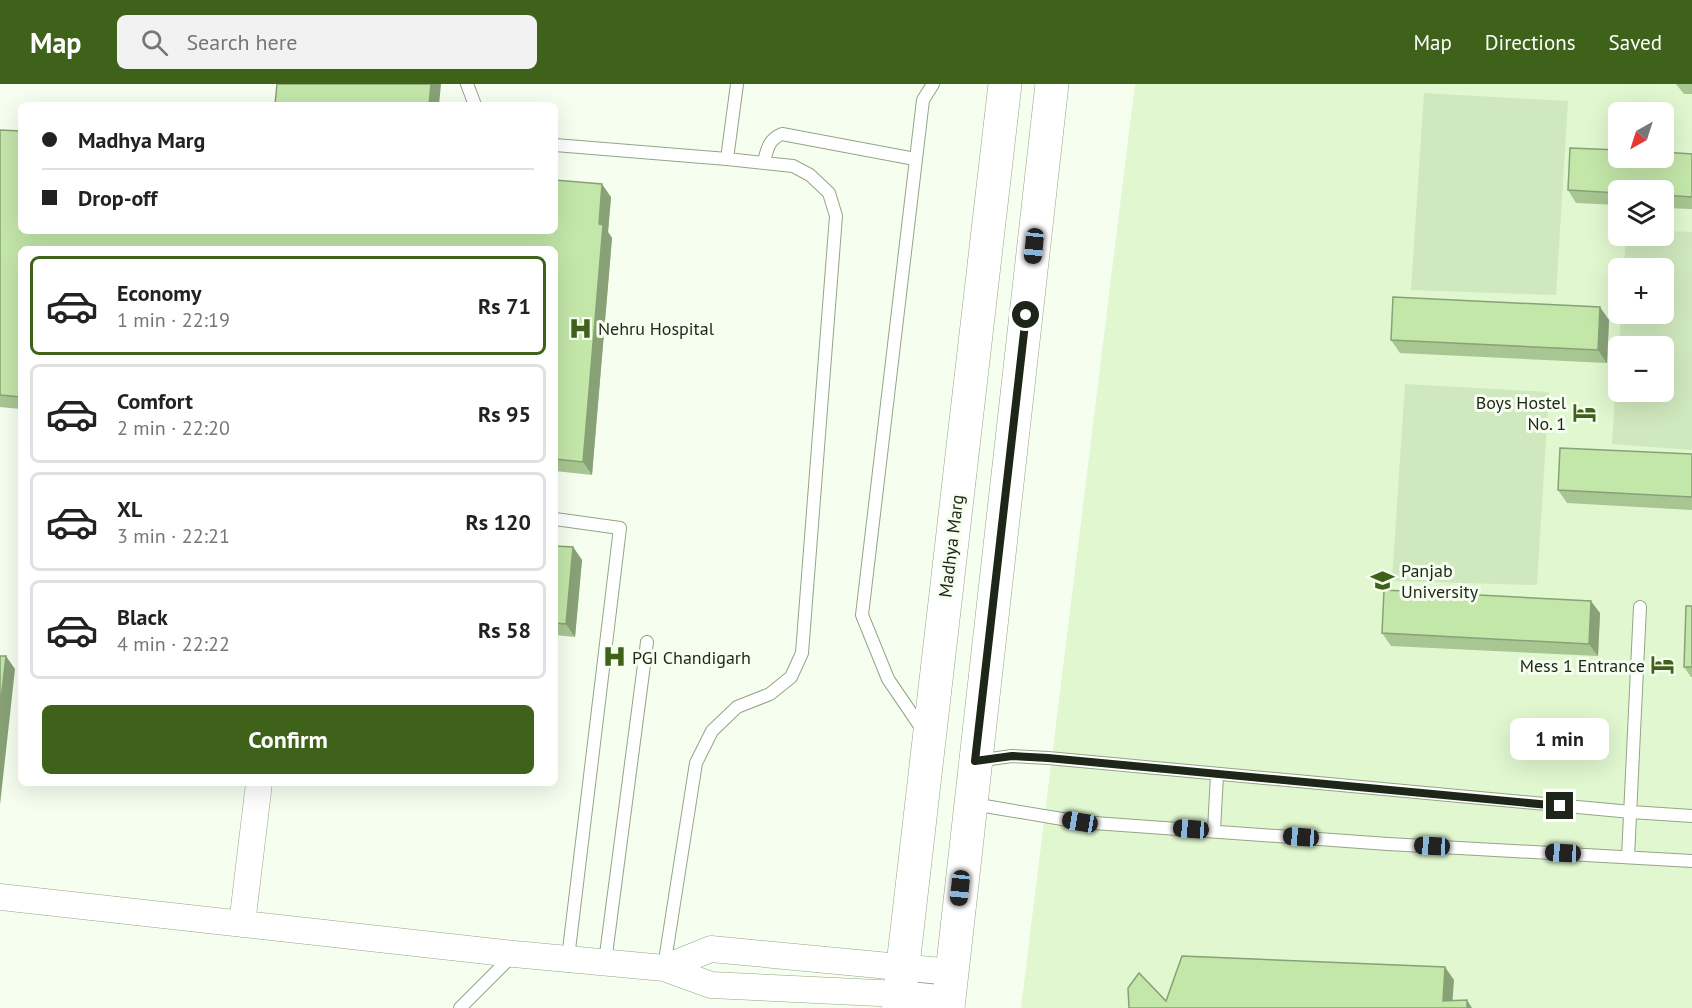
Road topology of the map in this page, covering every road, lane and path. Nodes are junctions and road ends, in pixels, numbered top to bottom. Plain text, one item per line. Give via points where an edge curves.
1 (467, 84) edge
2 (737, 84) edge
3 (933, 84) edge
4 (1005, 84) edge
5 (1052, 84) edge
6 (474, 102) edge
7 (558, 145) edge
8 (727, 159) junction
9 (915, 159) junction
10 (765, 162) junction
11 (558, 519) edge
12 (1640, 607) dead end
13 (647, 642) dead end
14 (929, 740) junction
15 (975, 761) junction
16 (1218, 775) junction
17 (259, 786) edge
18 (969, 804) junction
19 (1631, 812) junction
20 (1692, 816) edge
21 (1214, 830) junction
22 (1628, 857) junction
23 (1692, 861) edge
24 (0, 897) edge
25 (242, 924) junction
26 (514, 954) junction
27 (568, 958) junction
28 (605, 962) junction
29 (664, 968) junction
30 (900, 990) edge
31 (949, 993) edge
32 (460, 1008) edge

1 - 6 lane
2 - 8 lane
3 - 9 lane via 923,100
4 - 14 main road, Madhya Marg
5 - 15 main road
7 - 8 lane
8 - 10 lane
9 - 10 lane via 782,134 768,146
9 - 14 lane via 862,615 888,679
10 - 29 lane via 794,166 810,175 829,193 836,216 802,653 791,677 770,694 737,707 712,731 696,763
11 - 27 lane via 620,528
12 - 19 lane
13 - 28 lane
14 - 30 main road, Madhya Marg
15 - 16 lane via 1012,756
15 - 18 main road
16 - 19 lane
16 - 21 lane
17 - 25 street
18 - 21 lane via 1080,822
18 - 31 main road
19 - 20 lane
19 - 22 lane
21 - 22 lane
22 - 23 lane
24 - 25 street
25 - 26 street
26 - 27 street
26 - 32 lane
27 - 28 street
28 - 29 street
29 - 30 street via 711,985
29 - 30 street via 711,949
30 - 31 street

